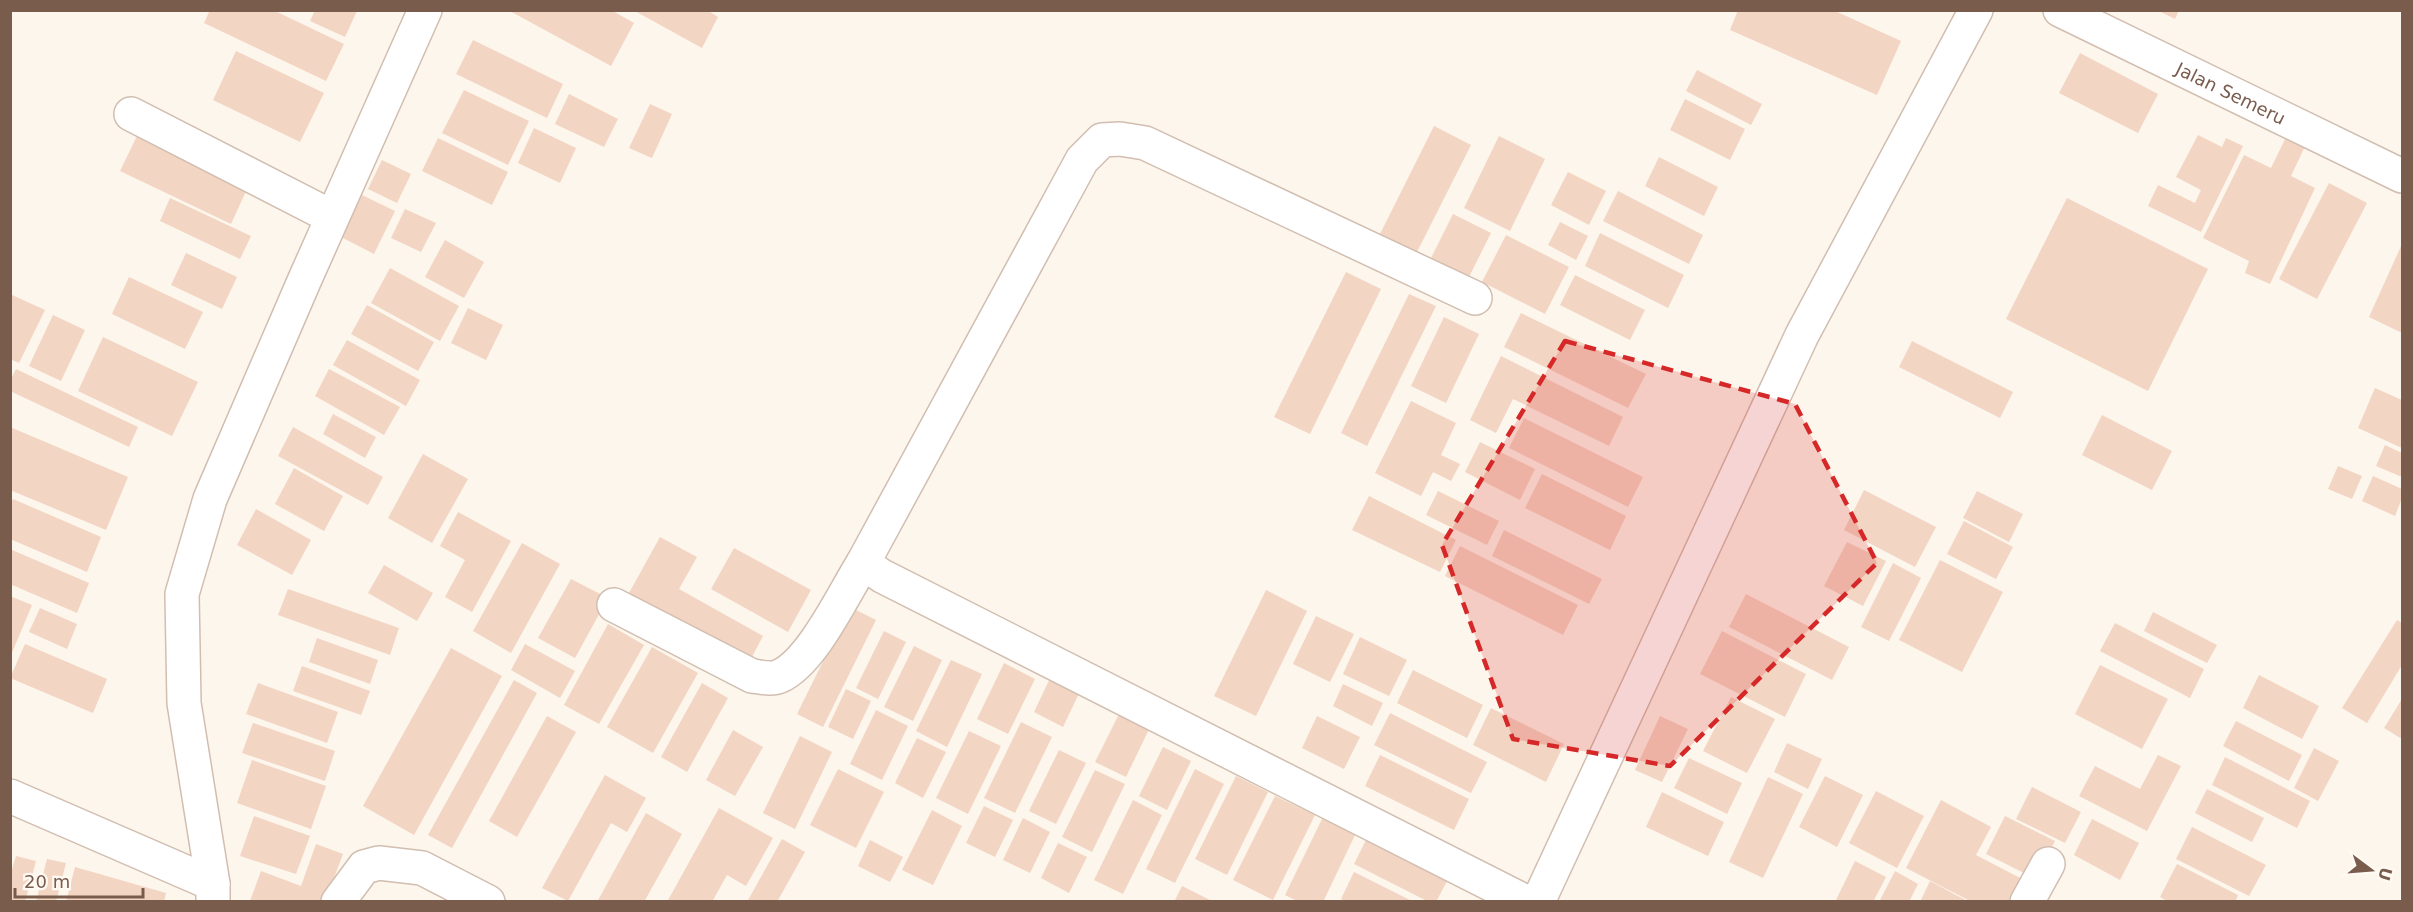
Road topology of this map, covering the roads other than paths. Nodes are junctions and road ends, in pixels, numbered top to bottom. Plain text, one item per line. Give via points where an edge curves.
1 (425, 10) edge
2 (1976, 10) edge
3 (2060, 10) edge
4 (131, 114) dead end
5 (2403, 176) edge
6 (332, 217) junction
7 (1474, 298) dead end
8 (863, 563) junction
9 (614, 605) dead end
10 (10, 796) edge
11 (2048, 864) dead end
12 (213, 893) edge
13 (338, 902) edge
14 (488, 902) edge
15 (1526, 902) edge
16 (1538, 902) edge
17 (2027, 902) edge

1 - 6 street
2 - 16 street via 1802,335
3 - 5 street, Jalan Semeru
4 - 6 street
6 - 12 street via 210,499 182,594 184,703
7 - 8 street via 1145,143 1102,140 1082,160
8 - 9 street via 806,655 780,676 752,676
8 - 15 street
10 - 12 street
11 - 17 street
13 - 14 street via 364,867 379,862 422,868

